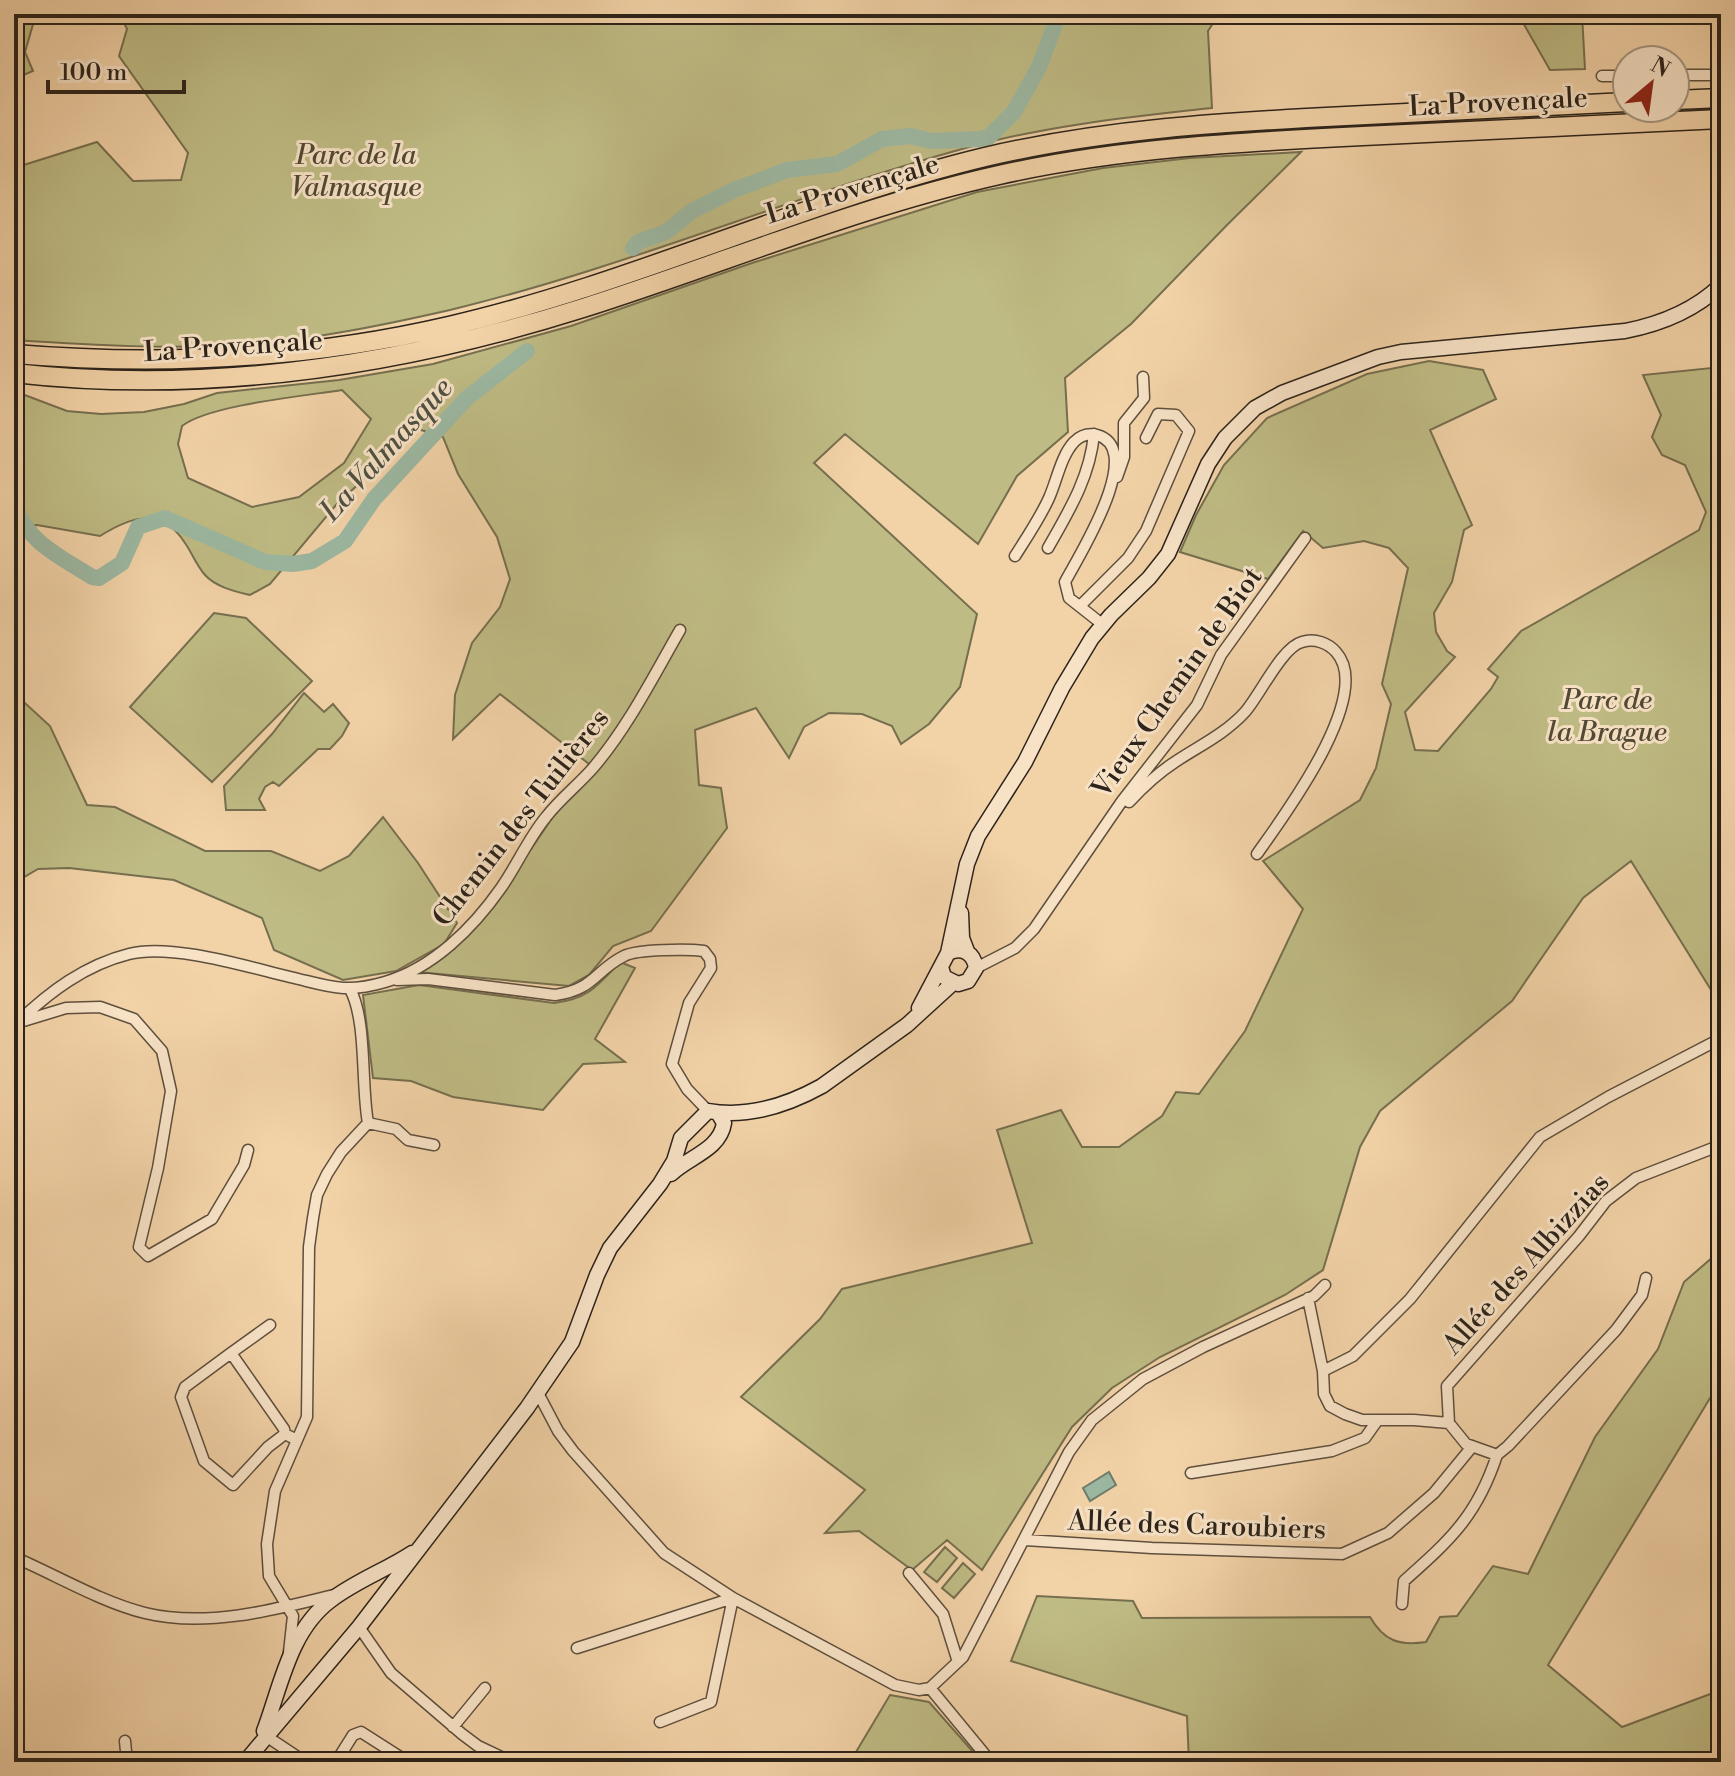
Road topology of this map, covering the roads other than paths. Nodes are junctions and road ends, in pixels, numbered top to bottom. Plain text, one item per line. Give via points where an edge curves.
1 (1691, 75) edge
2 (1721, 75) edge
3 (1602, 76) dead end
4 (1611, 76) edge
5 (1721, 98) edge
6 (1691, 99) edge
7 (1611, 103) edge
8 (1721, 119) edge
9 (1721, 275) edge
10 (1721, 285) edge
11 (1497, 339) junction
12 (14, 354) edge
13 (14, 373) edge
14 (1143, 377) dead end
15 (1094, 434) junction
16 (1146, 438) dead end
17 (1112, 486) junction
18 (1305, 538) dead end
19 (1048, 548) dead end
20 (1015, 556) dead end
21 (1080, 606) junction
22 (1102, 624) junction
23 (680, 630) dead end
24 (1106, 827) junction
25 (1257, 854) dead end
26 (960, 904) junction
27 (948, 953) junction
28 (972, 959) junction
29 (941, 967) junction
30 (387, 982) junction
31 (953, 983) junction
32 (350, 989) junction
33 (15, 1023) edge
34 (907, 1025) junction
35 (1721, 1041) edge
36 (690, 1092) junction
37 (713, 1112) junction
38 (751, 1113) junction
39 (695, 1122) junction
40 (368, 1123) junction
41 (722, 1132) junction
42 (434, 1145) dead end
43 (1721, 1145) edge
44 (678, 1148) junction
45 (248, 1150) dead end
46 (693, 1158) junction
47 (660, 1184) junction
48 (1646, 1278) dead end
49 (1325, 1285) dead end
50 (1308, 1298) junction
51 (270, 1325) dead end
52 (231, 1353) junction
53 (1323, 1371) junction
54 (538, 1393) junction
55 (1377, 1421) junction
56 (1449, 1423) junction
57 (285, 1434) junction
58 (297, 1440) junction
59 (1471, 1448) junction
60 (1497, 1455) junction
61 (1191, 1473) dead end
62 (1025, 1540) junction
63 (419, 1549) junction
64 (14, 1557) edge
65 (909, 1573) dead end
66 (342, 1592) junction
67 (733, 1598) junction
68 (1402, 1604) dead end
69 (286, 1606) junction
70 (374, 1607) junction
71 (359, 1627) junction
72 (577, 1648) dead end
73 (288, 1662) junction
74 (958, 1662) junction
75 (309, 1683) junction
76 (485, 1688) dead end
77 (930, 1688) junction
78 (660, 1722) dead end
79 (453, 1727) junction
80 (125, 1741) dead end
81 (257, 1751) edge
82 (127, 1762) edge
83 (305, 1762) edge
84 (336, 1762) edge
85 (408, 1762) edge
86 (512, 1762) edge
87 (991, 1762) edge

1 - 2 street
3 - 4 street
5 - 6 highway
7 - 12 highway, La Provençale via 1223,122 1105,134 942,168 569,292 403,335 225,358
8 - 13 highway, La Provençale via 1115,153 928,192 586,307 413,354 301,371 187,380
9 - 11 main road via 1700,295 1638,322
10 - 11 main road via 1685,312 1644,328
11 - 22 main road via 1433,344 1378,357 1265,401 1244,417 1208,464 1159,567
14 - 17 street via 1144,398 1124,423 1123,462
15 - 17 street via 1111,445
15 - 19 street via 1082,488
15 - 20 street via 1082,436 1070,448 1048,501
16 - 21 street via 1158,414 1176,415 1189,431 1146,531 1128,558
17 - 21 street via 1065,582 1069,598
18 - 24 street, Vieux Chemin de Biot via 1221,655 1197,705
21 - 22 street
22 - 26 main road via 978,836
23 - 30 street, Chemin des Tuilières via 593,768 533,834 500,889 451,946
24 - 25 street via 1154,778 1234,722 1292,648 1319,641 1342,662 1345,679 1338,714 1317,765
24 - 28 street, Vieux Chemin de Biot via 1027,937 1015,948
26 - 27 main road
26 - 28 main road via 962,938
27 - 28 main road via 957,950
27 - 29 main road
28 - 31 main road via 968,981
29 - 31 main road
29 - 34 main road
30 - 32 street, Chemin des Tuilières
30 - 36 street via 414,978 555,995 592,983 627,954 704,951 711,968 689,1003 672,1064
31 - 34 main road
32 - 33 street, Chemin des Tuilières via 209,958 131,953 85,970
32 - 40 street via 359,1022
33 - 45 street via 66,1008 100,1007 134,1019 162,1051 171,1091 139,1247 148,1256 212,1219
34 - 38 main road via 808,1094
35 - 53 street via 1540,1137 1410,1299 1353,1356
36 - 37 street
36 - 39 street
37 - 38 main road
37 - 39 main road
37 - 41 main road via 724,1123
38 - 41 main road
39 - 44 main road
40 - 42 street
40 - 58 street via 337,1157 317,1195 309,1247 308,1406
41 - 46 main road
43 - 56 street, Allée des Albizzias via 1636,1178 1606,1201 1447,1386
44 - 46 main road
44 - 47 main road
46 - 47 main road
47 - 54 main road via 610,1248 572,1342
48 - 60 street via 1642,1295 1616,1330
49 - 50 street
50 - 53 street
50 - 62 street via 1177,1361 1124,1393 1078,1436
51 - 52 street
52 - 57 street
52 - 57 street via 185,1387 181,1397 204,1461 233,1485
53 - 55 street via 1330,1406
54 - 63 main road
54 - 67 street via 573,1451 664,1553
55 - 56 street
55 - 61 street via 1365,1438 1332,1451
56 - 59 street
57 - 58 street
58 - 69 street via 275,1491 268,1529 269,1576
59 - 60 street
59 - 62 street, Allée des Caroubiers via 1434,1493 1388,1533 1342,1554
60 - 68 street via 1472,1510 1451,1539 1404,1581
62 - 74 street
63 - 66 main road
63 - 70 main road
64 - 69 street via 129,1608 160,1616 208,1618
65 - 74 street via 943,1614
66 - 69 street
66 - 70 main road via 358,1595
66 - 73 main road via 315,1615
67 - 72 street
67 - 77 street via 895,1685
67 - 78 street via 711,1702
69 - 73 street via 293,1616
70 - 71 main road
71 - 75 main road
71 - 79 street via 391,1673
73 - 75 main road via 293,1678
73 - 81 main road
74 - 77 street
75 - 81 main road
76 - 79 street
77 - 87 street
79 - 86 street
80 - 82 street
81 - 83 street
84 - 85 street via 353,1735 361,1732

